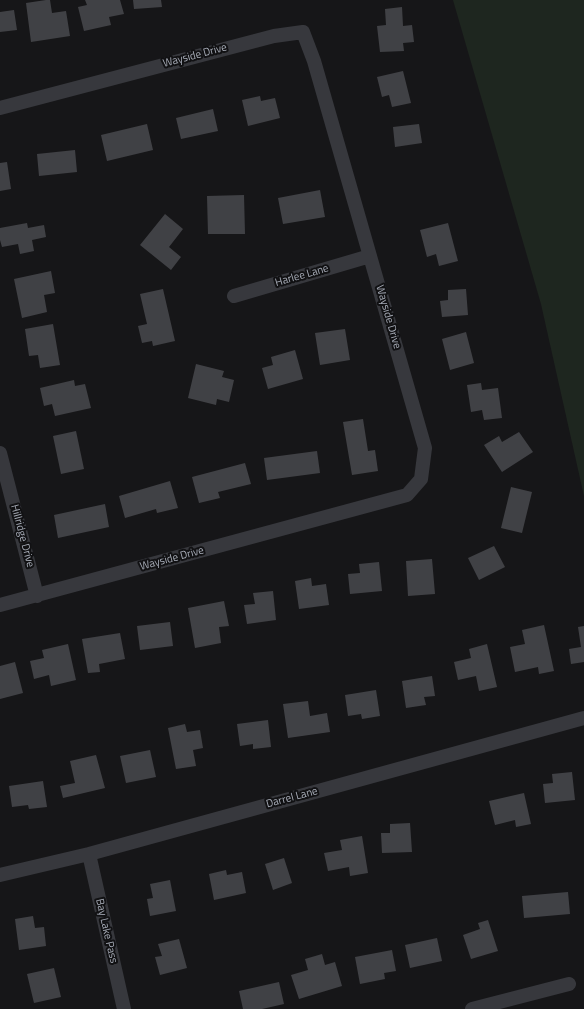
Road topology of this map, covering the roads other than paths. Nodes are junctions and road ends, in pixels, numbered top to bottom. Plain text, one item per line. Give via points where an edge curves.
1 (0, 108) edge
2 (370, 256) junction
3 (234, 296) dead end
4 (0, 453) edge
5 (37, 596) junction
6 (0, 605) edge
7 (584, 718) edge
8 (89, 854) junction
9 (0, 875) edge
10 (569, 984) dead end
11 (124, 1009) edge
12 (472, 1009) edge

1 - 2 street, Wayside Drive via 274,36 303,32 314,61
2 - 3 street, Harlee Lane
2 - 5 street, Wayside Drive via 425,448 421,479 407,496
4 - 5 street, Hillridge Drive
5 - 6 street, Wayside Drive
7 - 8 street, Darrel Lane
8 - 9 street, Darrel Lane
8 - 11 street, Bay Lake Pass
10 - 12 street

